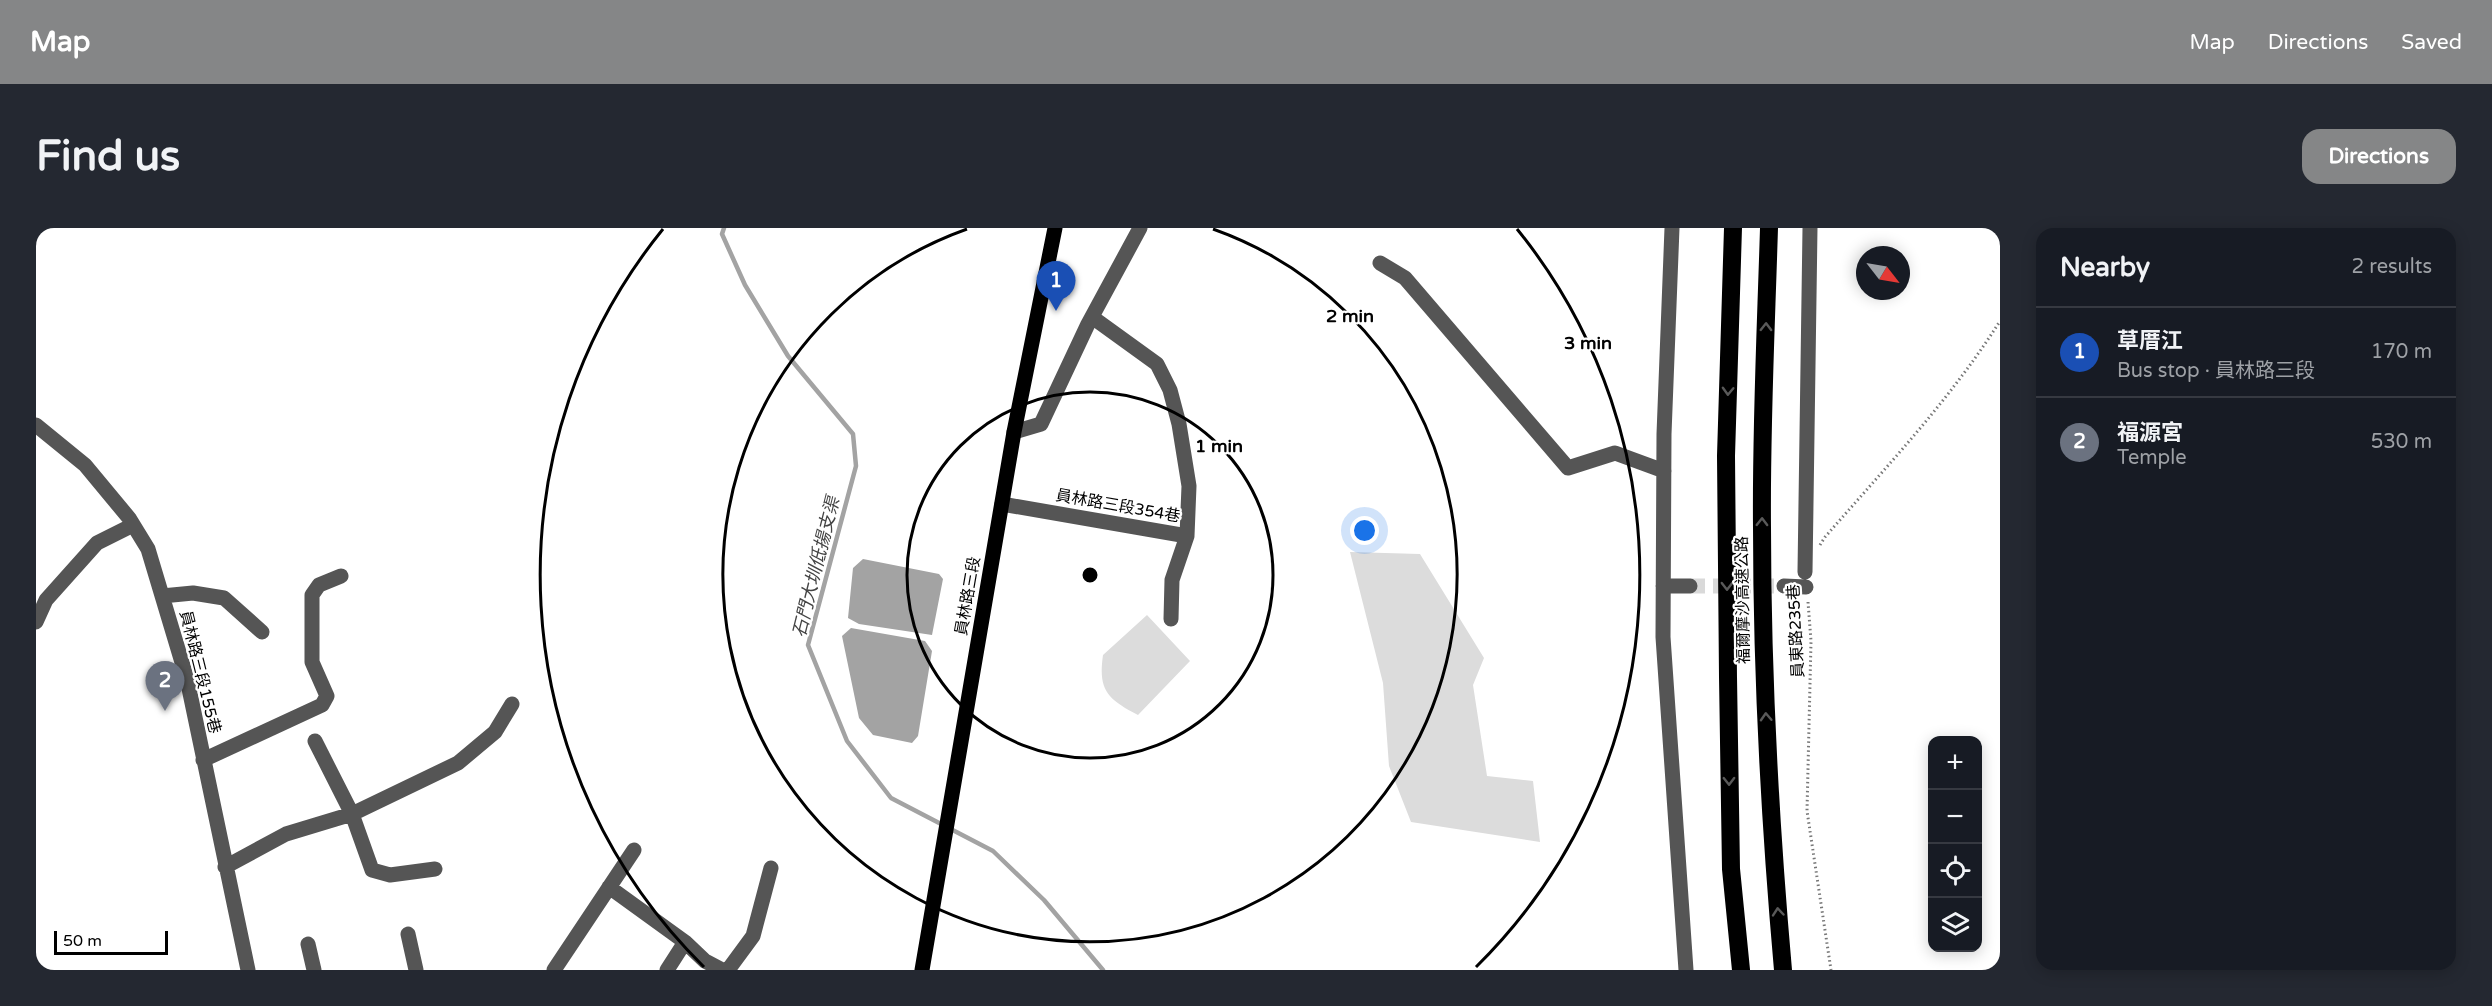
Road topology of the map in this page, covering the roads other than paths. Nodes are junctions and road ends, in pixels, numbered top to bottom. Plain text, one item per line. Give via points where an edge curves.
1 (1055, 228) edge
2 (1140, 228) edge
3 (1672, 228) edge
4 (1733, 228) edge
5 (1769, 228) edge
6 (1810, 228) edge
7 (1380, 263) dead end
8 (1092, 317) junction
9 (36, 425) edge
10 (1014, 432) junction
11 (1664, 471) junction
12 (1002, 504) junction
13 (134, 525) junction
14 (1188, 536) junction
15 (341, 576) dead end
16 (1663, 586) junction
17 (1690, 586) tunnel mouth
18 (1784, 586) tunnel mouth
19 (162, 596) junction
20 (1171, 619) dead end
21 (36, 622) edge
22 (262, 632) dead end
23 (512, 704) dead end
24 (315, 741) dead end
25 (203, 760) junction
26 (352, 814) junction
27 (634, 850) dead end
28 (225, 867) junction
29 (771, 868) dead end
30 (435, 869) dead end
31 (609, 887) junction
32 (408, 934) dead end
33 (685, 942) junction
34 (308, 944) dead end
35 (248, 970) edge
36 (314, 970) edge
37 (416, 970) edge
38 (554, 970) edge
39 (667, 970) edge
40 (722, 970) edge
41 (728, 970) edge
42 (922, 970) edge
43 (1686, 970) edge
44 (1741, 970) edge
45 (1783, 970) edge

1 - 10 main road, 員林路三段
2 - 8 street
3 - 11 street
4 -> 44 highway, 福爾摩沙高速公路 via 1726,456 1728,677 1731,869
45 -> 5 highway, 福爾摩沙高速公路 via 1764,676 1762,525
6 - 18 street via 1805,580
7 - 11 street via 1405,278 1568,468 1614,453
8 - 10 street via 1041,424
8 - 14 street, 員林路三段354巷 via 1157,364 1170,390 1189,486
9 - 13 street, 員林路三段155巷 via 85,465
10 - 12 main road, 員林路三段
11 - 16 street
12 - 14 street, 員林路三段354巷
12 - 42 main road, 員林路三段
13 - 19 street, 員林路三段155巷 via 148,549
13 - 21 street via 97,543 46,600
14 - 20 street via 1172,580
15 - 25 street via 319,585 312,595 312,662 327,696 322,705
16 - 17 street
16 - 43 street via 1663,637
19 - 22 street via 192,593 224,598
19 - 25 street, 員林路三段155巷 via 187,679
23 - 26 street via 495,732 458,763
24 - 26 street
25 - 28 street, 員林路三段155巷
26 - 28 street via 286,834
26 - 30 street via 372,870 390,875
27 - 31 street
28 - 35 street, 員林路三段155巷
29 - 41 street via 753,936
31 - 33 street
31 - 38 street
32 - 37 street
33 - 39 street
33 - 40 street via 705,961
34 - 36 street

